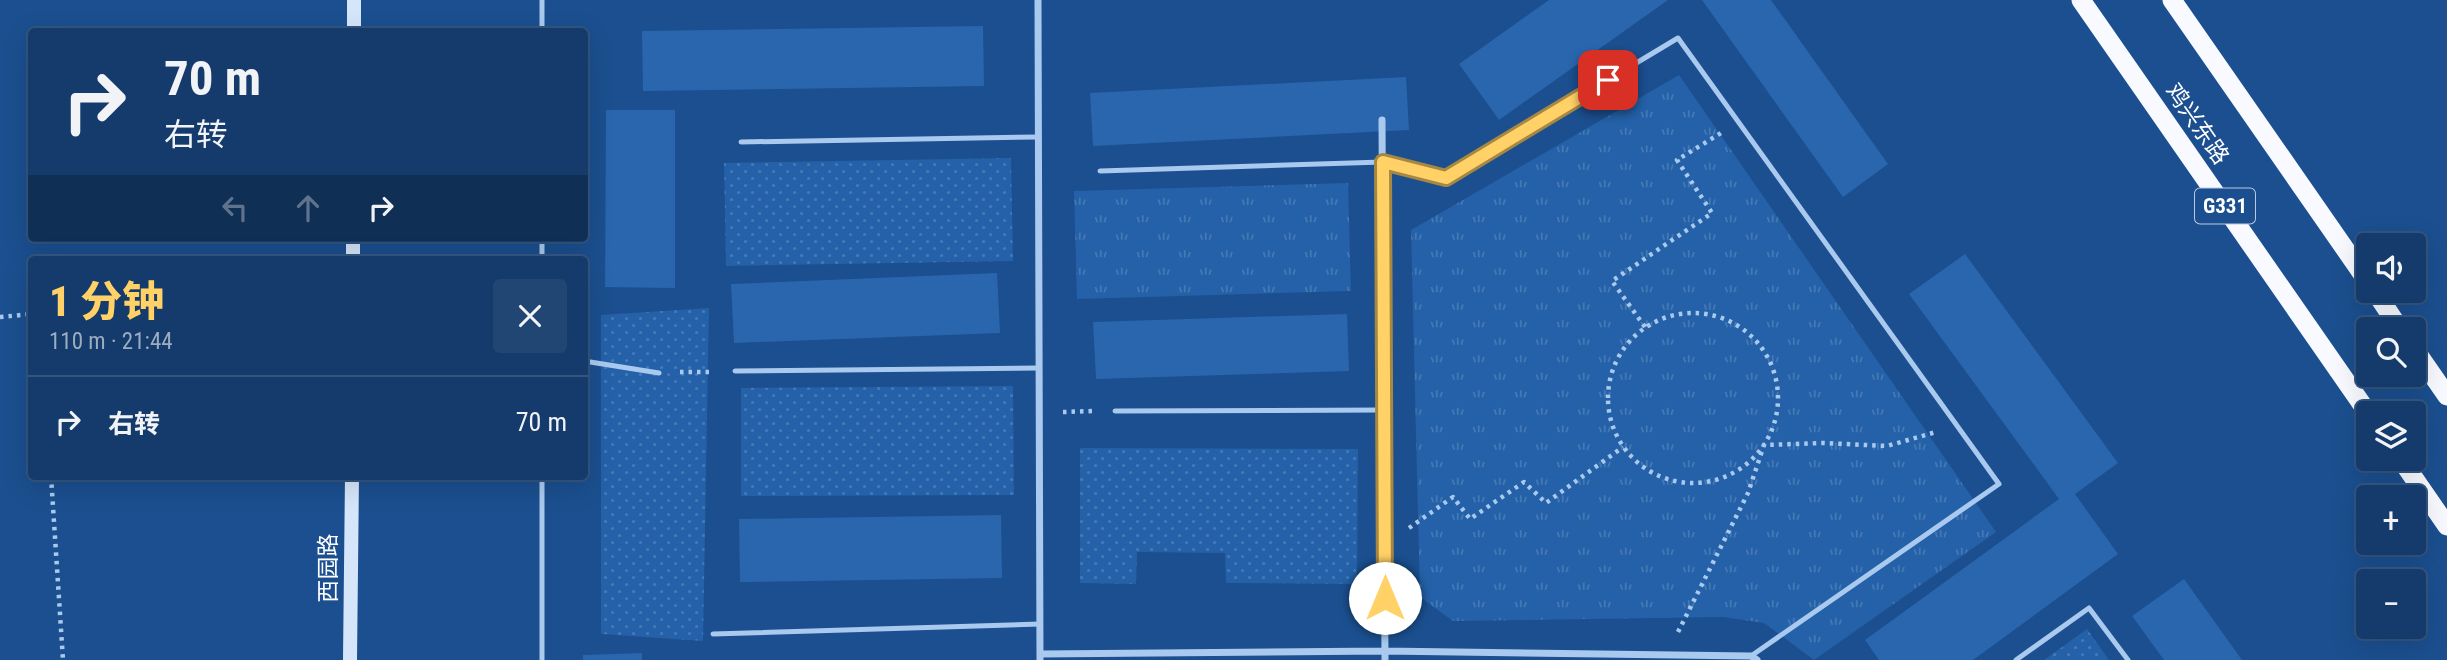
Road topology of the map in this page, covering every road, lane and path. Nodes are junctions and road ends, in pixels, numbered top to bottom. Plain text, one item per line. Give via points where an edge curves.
1 (354, 0) edge
2 (542, 0) edge
3 (1038, 0) edge
4 (2081, 0) edge
5 (2172, 0) edge
6 (354, 28) edge
7 (542, 28) edge
8 (1382, 120) dead end
9 (1739, 122) junction
10 (1038, 137) junction
11 (741, 142) dead end
12 (1383, 162) junction
13 (1100, 171) dead end
14 (2356, 265) edge
15 (28, 314) edge
16 (0, 317) edge
17 (1645, 327) junction
18 (588, 362) edge
19 (2426, 366) edge
20 (1039, 368) junction
21 (736, 371) joint
22 (659, 373) joint
23 (2447, 396) edge
24 (2360, 401) edge
25 (1384, 410) junction
26 (1115, 411) joint
27 (1039, 412) junction
28 (1957, 426) junction
29 (1764, 445) junction
30 (1623, 447) junction
31 (2409, 471) edge
32 (51, 480) edge
33 (352, 480) edge
34 (542, 480) edge
35 (2447, 526) edge
36 (1385, 545) junction
37 (1040, 624) junction
38 (713, 634) dead end
39 (1665, 655) junction
40 (1385, 656) edge
41 (1040, 657) edge
42 (1754, 658) edge
43 (63, 660) edge
44 (350, 660) edge
45 (542, 660) edge
46 (2016, 660) edge
47 (2128, 660) edge

1 - 6 main road
2 - 7 lane
3 - 10 street
4 - 24 highway, 鸡兴东路 / G331
5 - 14 highway
8 - 12 street
9 - 12 lane via 1678,38 1446,178
9 - 17 path via 1677,160 1712,213 1612,281
9 - 28 lane
10 - 11 lane
10 - 20 street
12 - 13 lane
12 - 25 street
15 - 16 path
17 - 29 path via 1675,314 1704,313 1732,321 1755,339 1771,363 1778,391 1776,419
17 - 30 path via 1627,343 1612,368 1611,422
18 - 22 lane
19 - 23 highway
20 - 21 lane
20 - 27 street
21 - 22 path
25 - 26 lane
25 - 36 street
26 - 27 path
27 - 37 street
28 - 29 path via 1887,446
28 - 42 lane via 1999,484
29 - 30 path via 1745,466 1721,478 1694,483 1667,479 1642,466
29 - 39 path via 1748,493
30 - 36 path via 1546,503 1524,482 1470,519 1453,498
31 - 35 highway
32 - 43 path
33 - 44 main road, 西园路
34 - 45 lane
36 - 40 street
37 - 38 lane
37 - 41 street
39 - 40 street
39 - 42 street
40 - 41 street
46 - 47 lane via 2089,608

